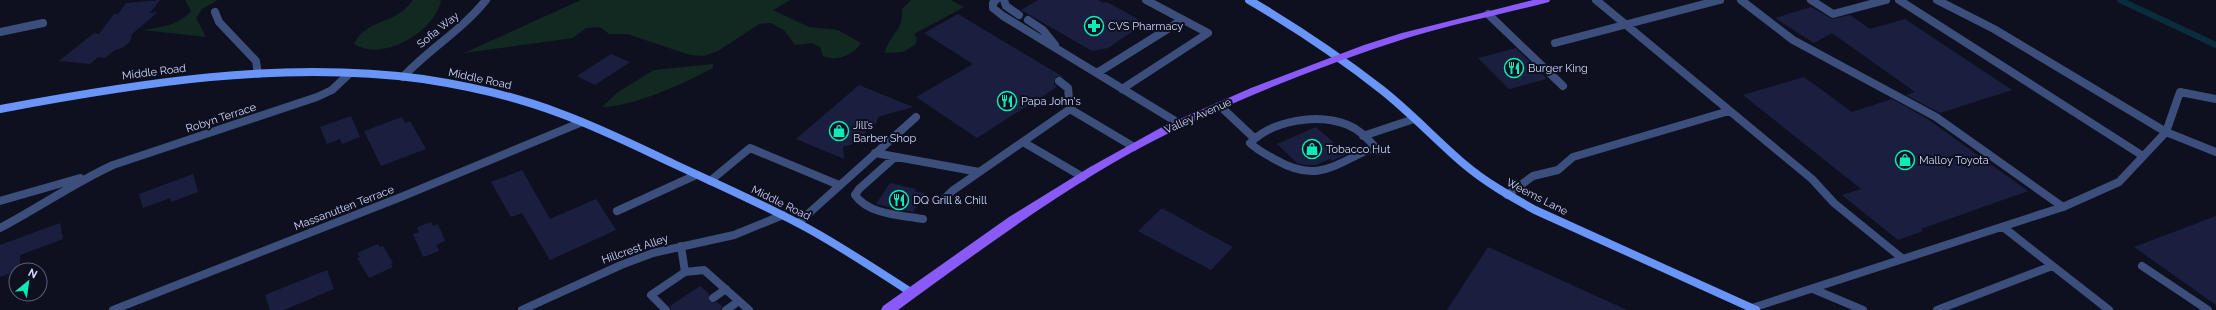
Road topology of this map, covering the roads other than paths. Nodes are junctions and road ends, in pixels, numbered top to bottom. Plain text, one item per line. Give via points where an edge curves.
1 (486, 0) edge
2 (996, 0) edge
3 (1004, 0) edge
4 (1146, 0) edge
5 (1249, 0) edge
6 (1545, 0) edge
7 (1596, 0) edge
8 (1720, 0) edge
9 (1741, 0) edge
10 (1811, 0) edge
11 (1886, 0) edge
12 (1899, 0) edge
13 (1937, 0) edge
14 (215, 12) dead end
15 (1488, 14) junction
16 (1020, 15) dead end
17 (1028, 20) dead end
18 (1182, 20) junction
19 (43, 23) dead end
20 (1625, 25) junction
21 (0, 32) edge
22 (1555, 43) dead end
23 (1058, 49) junction
24 (1337, 58) junction
25 (258, 74) junction
26 (350, 74) junction
27 (1097, 74) junction
28 (403, 77) junction
29 (1059, 81) dead end
30 (1563, 86) dead end
31 (1122, 89) junction
32 (2216, 99) edge
33 (1220, 106) junction
34 (0, 109) edge
35 (1070, 109) junction
36 (1729, 111) junction
37 (916, 117) dead end
38 (1414, 119) junction
39 (582, 122) junction
40 (1180, 124) junction
41 (2166, 132) junction
42 (1363, 136) junction
43 (1254, 138) junction
44 (1023, 142) junction
45 (1134, 147) junction
46 (2216, 152) edge
47 (875, 153) junction
48 (2143, 156) junction
49 (895, 157) junction
50 (979, 172) junction
51 (93, 174) junction
52 (696, 175) junction
53 (1083, 177) junction
54 (710, 181) junction
55 (839, 185) junction
56 (1507, 195) junction
57 (943, 200) dead end
58 (0, 201) edge
59 (2063, 207) junction
60 (617, 211) dead end
61 (783, 215) junction
62 (923, 219) dead end
63 (798, 222) junction
64 (2003, 226) junction
65 (0, 228) edge
66 (681, 246) junction
67 (1903, 259) junction
68 (2052, 266) junction
69 (2142, 266) dead end
70 (685, 272) junction
71 (726, 289) junction
72 (1813, 289) junction
73 (912, 293) junction
74 (713, 298) dead end
75 (739, 301) junction
76 (1754, 309) edge
77 (113, 310) edge
78 (522, 310) edge
79 (666, 310) edge
80 (726, 310) edge
81 (749, 310) edge
82 (888, 310) edge
83 (1863, 310) edge
84 (1937, 310) edge
85 (2109, 310) edge
86 (2208, 310) edge

1 - 28 street, Sofia Way via 474,15 420,59
2 - 23 street via 993,5 995,10
3 - 16 street via 1006,6
4 - 18 street
5 - 24 main road, Weems Lane
6 - 15 main road, Valley Avenue
7 - 20 street
8 - 20 street
9 - 59 street via 1793,40 1936,117
10 - 11 street via 1833,14
12 - 48 street
13 - 41 street via 1994,28
14 - 25 street via 219,22 235,42 256,61
15 - 24 main road, Valley Avenue via 1406,35
15 - 30 street
17 - 23 street via 1043,30
18 - 27 street
18 - 31 street via 1208,33
19 - 21 street
20 - 22 street
20 - 36 street
23 - 27 street
24 - 33 main road, Valley Avenue
24 - 38 main road, Weems Lane via 1382,90
25 - 26 main road, Middle Road
25 - 34 main road, Middle Road via 211,76 135,85
26 - 28 main road, Middle Road
26 - 51 street, Robyn Terrace via 332,90 317,97 137,156
27 - 31 street
28 - 39 main road, Middle Road via 512,97
29 - 35 street via 1068,88
31 - 40 street
32 - 41 street via 2180,92
33 - 40 main road, Valley Avenue
33 - 43 street
35 - 44 street
35 - 45 street
36 - 56 street via 1573,157 1558,170 1533,176
36 - 67 street via 1812,179 1834,203
37 - 47 street
38 - 42 street
38 - 56 main road, Weems Lane via 1464,164
39 - 52 main road, Middle Road
39 - 77 street, Massanutten Terrace via 401,197
40 - 45 main road, Valley Avenue
41 - 46 street
41 - 48 street
42 - 43 street via 1341,122 1312,119 1286,124
42 - 43 street via 1376,149 1312,172 1291,168 1254,147 1250,143
44 - 50 street
44 - 53 street
45 - 53 main road, Valley Avenue
47 - 49 street
47 - 55 street
48 - 59 street via 2120,182
49 - 50 street
49 - 62 street via 859,188 855,195 857,200 871,208
50 - 57 street
51 - 58 street, Robyn Terrace
51 - 65 street, Robyn Terrace
52 - 54 main road, Middle Road
52 - 60 street
53 - 73 main road, Valley Avenue via 1014,220
54 - 55 street via 750,148
54 - 61 main road, Middle Road
55 - 63 street
56 - 76 main road, Weems Lane
59 - 64 street
61 - 63 main road, Middle Road
61 - 66 street, Hillcrest Alley via 734,235
63 - 73 main road, Middle Road
64 - 67 street
64 - 68 street
66 - 70 street
66 - 78 street, Hillcrest Alley via 621,264
67 - 72 street
68 - 84 street
68 - 85 street
69 - 86 street
70 - 71 street via 704,270
70 - 79 street via 651,295
71 - 74 street
71 - 75 street
72 - 76 street
72 - 83 street
73 - 82 main road, Valley Avenue
75 - 80 street
75 - 81 street

